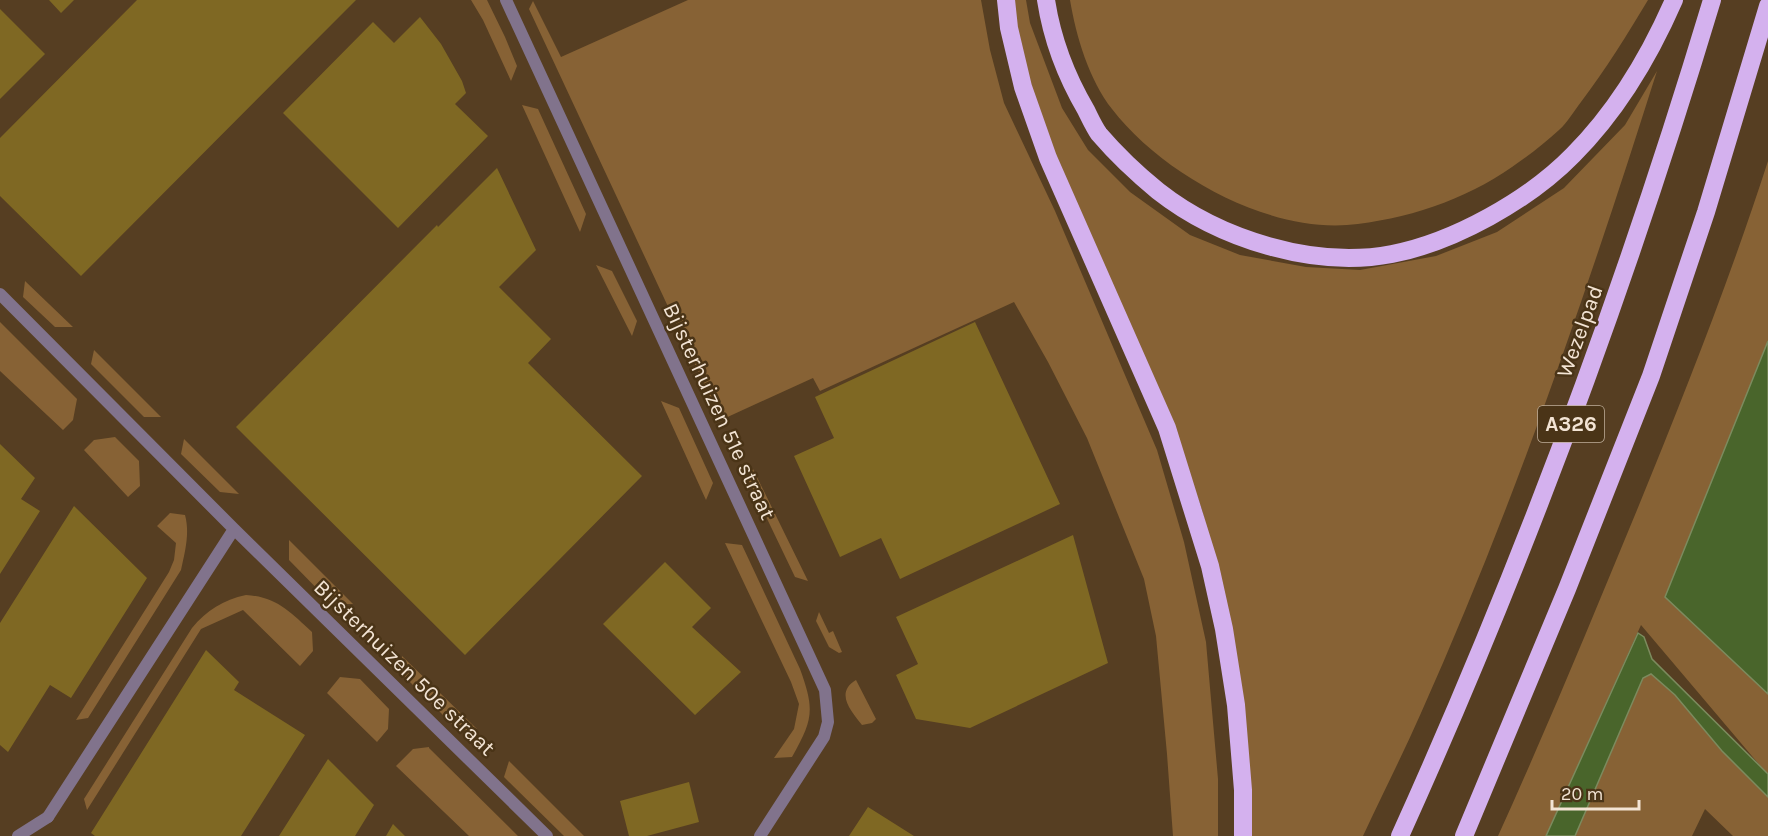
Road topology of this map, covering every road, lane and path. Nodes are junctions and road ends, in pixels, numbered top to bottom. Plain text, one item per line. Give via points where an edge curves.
1 (506, 0) edge
2 (1006, 0) edge
3 (1046, 0) edge
4 (1674, 0) edge
5 (1712, 0) edge
6 (1768, 6) edge
7 (0, 294) edge
8 (234, 529) junction
9 (18, 836) edge
10 (547, 836) edge
11 (760, 836) edge
12 (1244, 836) edge
13 (1400, 836) edge
14 (1464, 836) edge

1 - 11 street, Bijsterhuizen 51e straat via 825,690 828,722 824,737
2 - 12 highway via 1023,87 1048,158 1167,428 1210,566 1236,705
3 - 4 highway via 1071,85 1098,132 1133,170 1206,223 1248,241 1340,258 1392,254 1440,239 1492,217 1540,185 1574,155 1619,98 1645,58
5 - 13 highway, Wezelpad / A326 via 1588,379 1479,657
6 - 14 highway, A326 via 1651,376 1568,589
7 - 8 street, Bijsterhuizen 50e straat
8 - 9 street via 48,817
8 - 10 street, Bijsterhuizen 50e straat

